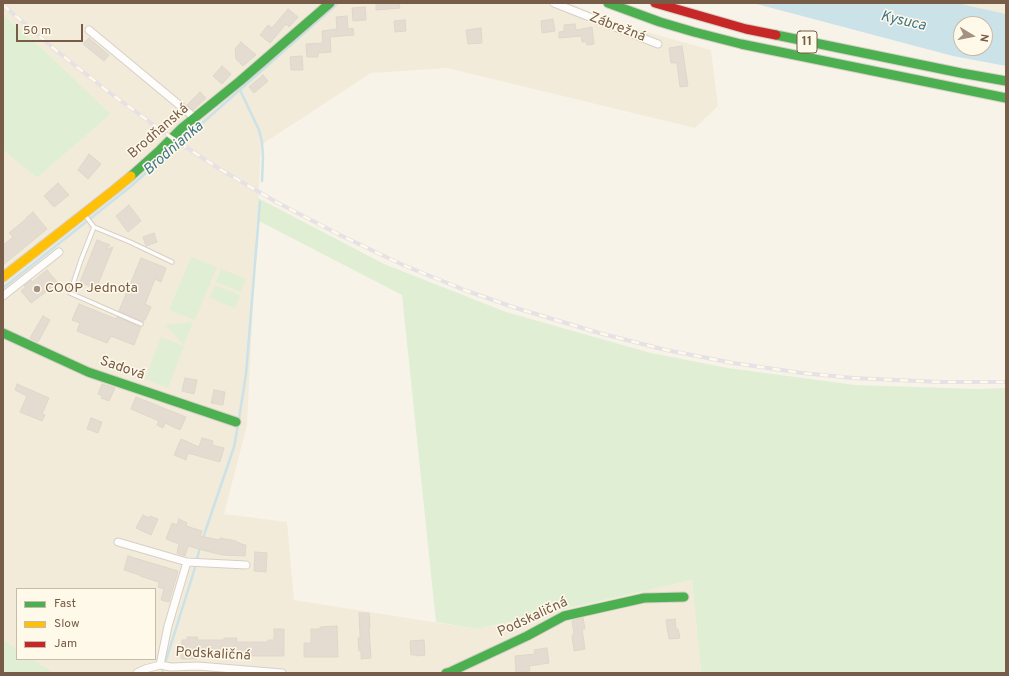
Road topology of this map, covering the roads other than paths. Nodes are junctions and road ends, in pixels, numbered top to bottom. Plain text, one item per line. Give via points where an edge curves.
1 (330, 3) edge
2 (554, 3) edge
3 (608, 3) edge
4 (655, 3) edge
5 (89, 30) dead end
6 (658, 44) dead end
7 (1006, 81) edge
8 (1006, 98) edge
9 (195, 118) junction
10 (84, 215) junction
11 (94, 227) junction
12 (59, 252) dead end
13 (172, 262) dead end
14 (3, 277) edge
15 (3, 296) edge
16 (141, 324) dead end
17 (3, 333) edge
18 (236, 422) dead end
19 (118, 542) dead end
20 (193, 562) junction
21 (246, 565) dead end
22 (684, 597) dead end
23 (166, 667) edge
24 (137, 673) edge
25 (282, 673) edge
26 (446, 673) edge

1 - 9 street, Brodňanská
2 - 6 street, Zábrežná
3 - 8 street, 11 via 660,22 741,44
4 - 7 street, 11 via 746,29
5 - 9 street
9 - 10 street, Brodňanská
10 - 11 lane
10 - 14 street, Brodňanská
11 - 13 lane
11 - 16 lane via 70,293
12 - 15 street
17 - 18 street, Sadová via 88,372
19 - 20 street
20 - 21 street
20 - 23 street via 168,626
22 - 26 street, Podskaličná via 644,598 564,616
23 - 24 street, Podskaličná via 145,669
23 - 25 street, Podskaličná via 198,666

